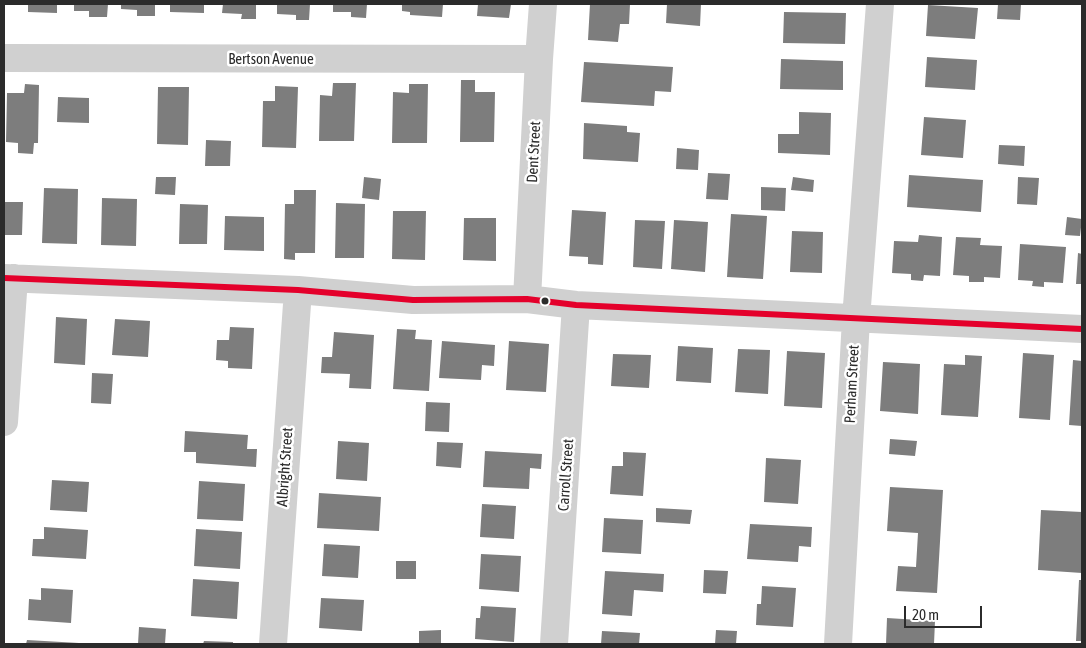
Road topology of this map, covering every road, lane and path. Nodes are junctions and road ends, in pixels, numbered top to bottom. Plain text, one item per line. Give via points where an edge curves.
1 (543, 4) edge
2 (880, 4) edge
3 (4, 58) edge
4 (539, 59) junction
5 (9, 278) edge
6 (298, 290) junction
7 (527, 299) junction
8 (576, 305) junction
9 (856, 319) junction
10 (1082, 329) edge
11 (4, 422) edge
12 (273, 644) edge
13 (554, 644) edge
14 (838, 644) edge

1 - 4 street, Dent Street
2 - 9 street, Perham Street
3 - 4 street, Bertson Avenue
4 - 7 street, Dent Street
5 - 6 street
5 - 11 street
6 - 7 street via 413,300
6 - 12 street, Albright Street
7 - 8 street
8 - 9 street
8 - 13 street, Carroll Street
9 - 10 street
9 - 14 street, Perham Street

